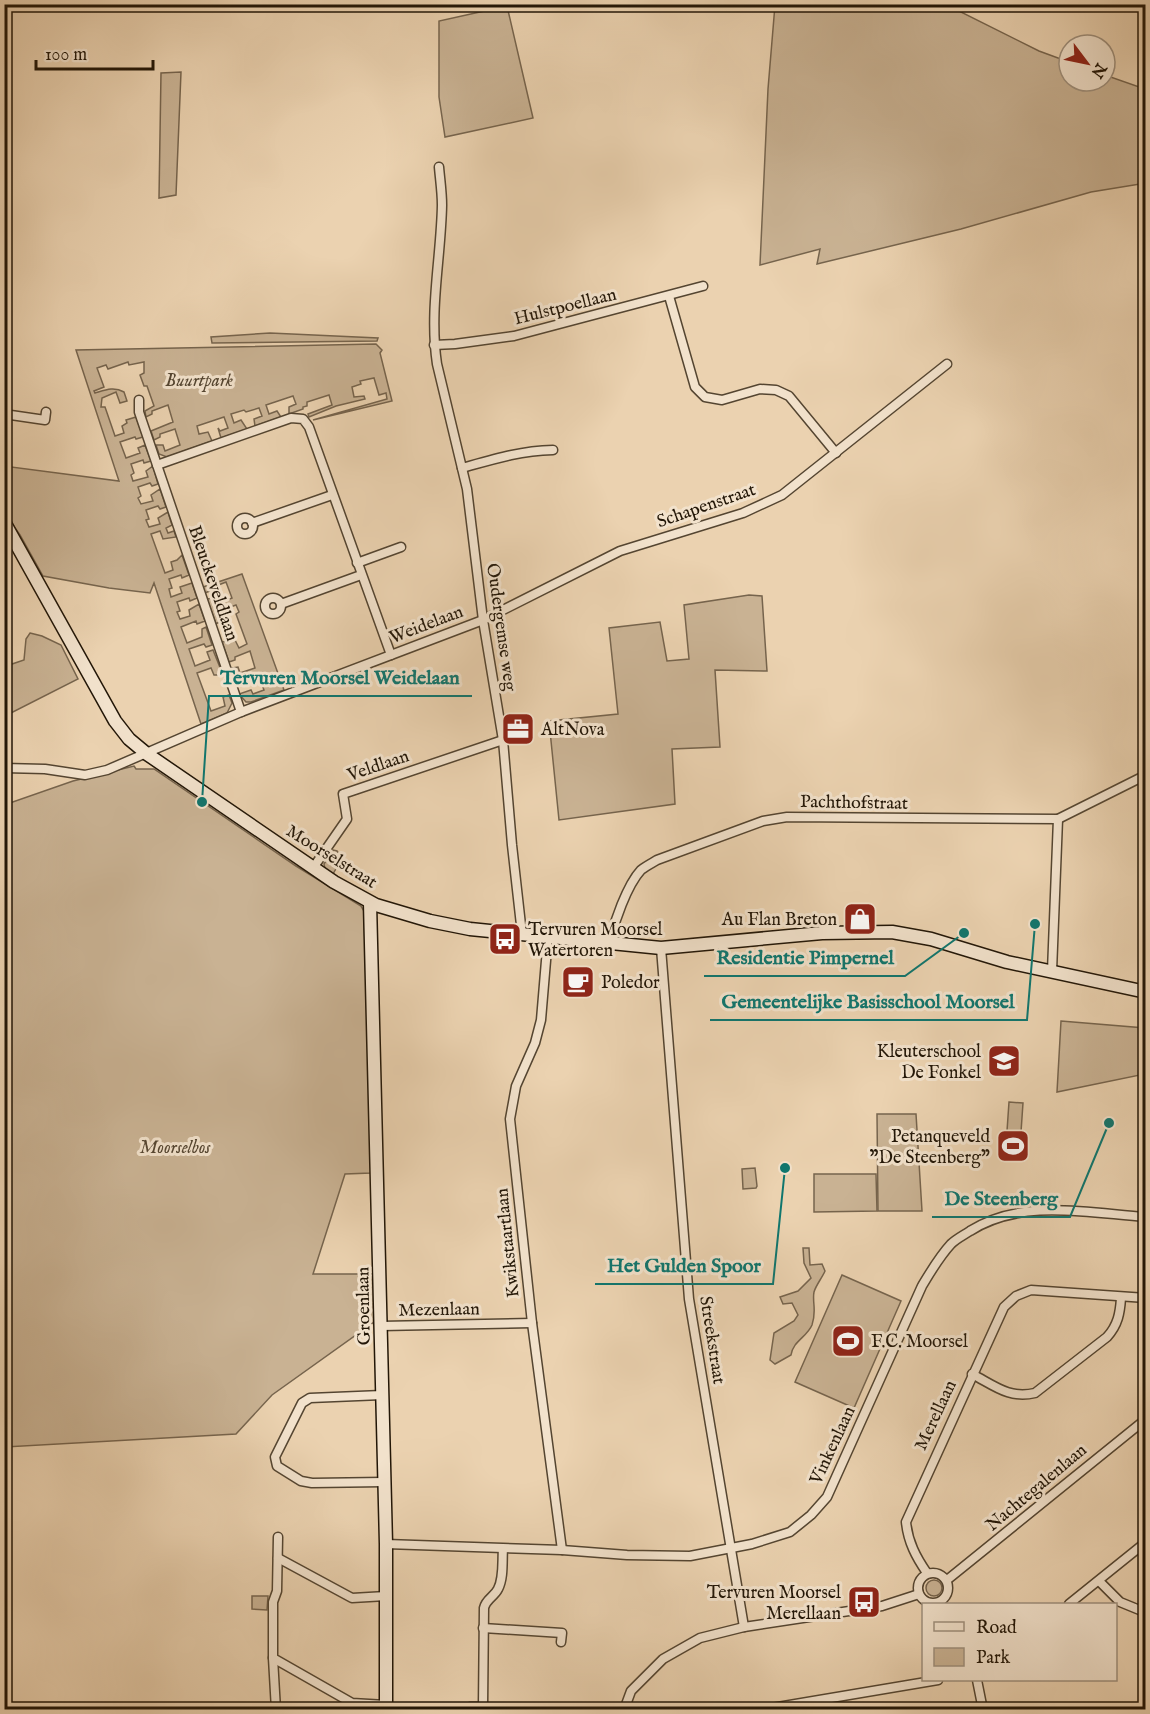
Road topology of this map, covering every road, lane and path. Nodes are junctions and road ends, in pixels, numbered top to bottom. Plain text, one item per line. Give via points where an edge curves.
1 (439, 167) dead end
2 (703, 286) dead end
3 (669, 296) junction
4 (434, 345) junction
5 (947, 364) dead end
6 (139, 400) dead end
7 (46, 412) dead end
8 (4, 414) edge
9 (553, 450) dead end
10 (836, 453) junction
11 (158, 465) junction
12 (462, 468) junction
13 (333, 495) junction
14 (4, 522) edge
15 (252, 523) dead end
16 (401, 547) dead end
17 (357, 563) junction
18 (361, 575) junction
19 (280, 603) dead end
20 (483, 620) junction
21 (391, 655) junction
22 (241, 712) junction
23 (503, 740) junction
24 (147, 754) junction
25 (4, 768) edge
26 (1146, 775) edge
27 (1058, 819) junction
28 (313, 868) junction
29 (370, 903) junction
30 (522, 934) junction
31 (548, 937) junction
32 (609, 943) junction
33 (661, 948) junction
34 (1052, 971) junction
35 (1146, 992) edge
36 (1146, 1217) edge
37 (1121, 1298) junction
38 (1146, 1298) edge
39 (532, 1323) junction
40 (381, 1326) junction
41 (972, 1374) junction
42 (382, 1395) junction
43 (1146, 1419) edge
44 (384, 1482) junction
45 (279, 1537) dead end
46 (1146, 1542) edge
47 (386, 1544) junction
48 (503, 1549) junction
49 (730, 1549) junction
50 (562, 1550) junction
51 (278, 1558) junction
52 (927, 1574) junction
53 (947, 1580) junction
54 (1099, 1581) junction
55 (919, 1594) junction
56 (386, 1596) junction
57 (942, 1603) edge
58 (1072, 1603) edge
59 (1146, 1611) edge
60 (744, 1627) junction
61 (483, 1628) junction
62 (561, 1642) dead end
63 (273, 1658) junction
64 (932, 1681) edge
65 (976, 1681) edge
66 (386, 1707) edge
67 (470, 1707) dead end
68 (771, 1709) edge
69 (276, 1710) edge
70 (624, 1710) edge
71 (760, 1710) edge
72 (983, 1710) edge

1 - 4 street, Oudergemse weg via 442,203
2 - 3 street, Hulstpoellaan
3 - 4 street, Hulstpoellaan via 514,336
3 - 10 street via 695,387 705,397 722,400 760,389 776,390 789,396
4 - 12 street, Oudergemse weg
5 - 10 street, Schapenstraat
6 - 11 street, Bleuckeveldlaan via 139,412
7 - 8 street via 45,420
9 - 12 street via 509,454
10 - 20 street, Schapenstraat via 782,495 743,513 620,551
11 - 13 street via 296,417 309,427
11 - 22 street, Bleuckeveldlaan
12 - 20 street, Oudergemse weg
13 - 15 street
13 - 17 street
14 - 24 street, Moorselstraat via 115,721 129,740
16 - 17 street
17 - 18 street
18 - 19 street
18 - 21 street
20 - 21 street, Weidelaan
20 - 23 street, Oudergemse weg
21 - 22 street, Weidelaan
22 - 24 street, Weidelaan
23 - 28 street, Veldlaan via 343,794 347,819
23 - 30 street, Oudergemse weg
24 - 25 street, Weidelaan via 89,774
24 - 28 street, Moorselstraat
26 - 27 street, Pachthofstraat
27 - 32 street, Pachthofstraat via 787,817 763,821 642,869
27 - 34 street
28 - 29 street, Moorselstraat
29 - 30 street, Moorselstraat via 441,924
29 - 40 street, Groenlaan
30 - 31 street, Moorselstraat
31 - 32 street, Moorselstraat
31 - 39 street, Kwikstaartlaan via 541,1020 516,1086 510,1119
32 - 33 street, Moorselstraat
33 - 34 street, Moorselstraat via 822,933 892,932
33 - 49 street, Streekstraat via 689,1299
34 - 35 street, Moorselstraat
36 - 49 street, Vinkenlaan via 1042,1209 1012,1213 983,1223 952,1243 922,1286 827,1497 790,1532
37 - 38 street, Merellaan
37 - 41 street, Merellaan via 1031,1290 1016,1296 1004,1307
37 - 41 street via 1114,1329 1035,1393 1013,1395
39 - 40 street, Mezenlaan
39 - 50 street, Kwikstaartlaan
40 - 42 street, Groenlaan
41 - 52 street, Merellaan via 906,1522 913,1550
42 - 44 street, Groenlaan
42 - 44 street via 310,1398 302,1403 274,1457 276,1466 312,1484
43 - 53 street, Nachtegalenlaan
44 - 47 street, Groenlaan
45 - 51 street
46 - 54 street
47 - 48 street, Vinkenlaan
47 - 56 street, Groenlaan
48 - 50 street, Vinkenlaan
48 - 61 street via 500,1584 485,1603
49 - 50 street, Vinkenlaan via 690,1556
49 - 60 street, Streekstraat
51 - 56 street via 352,1598
51 - 63 street
52 - 53 street via 938,1573
52 - 55 street via 920,1580
53 - 57 street via 948,1594
54 - 58 street
54 - 59 street via 1120,1602
55 - 57 street via 928,1602
55 - 60 street via 882,1606
56 - 66 street, Groenlaan
60 - 70 street via 700,1638 663,1659 630,1691
61 - 62 street via 562,1633
61 - 67 street via 483,1707
63 - 66 street via 352,1703
63 - 69 street
64 - 68 street
65 - 72 street
68 - 71 street

